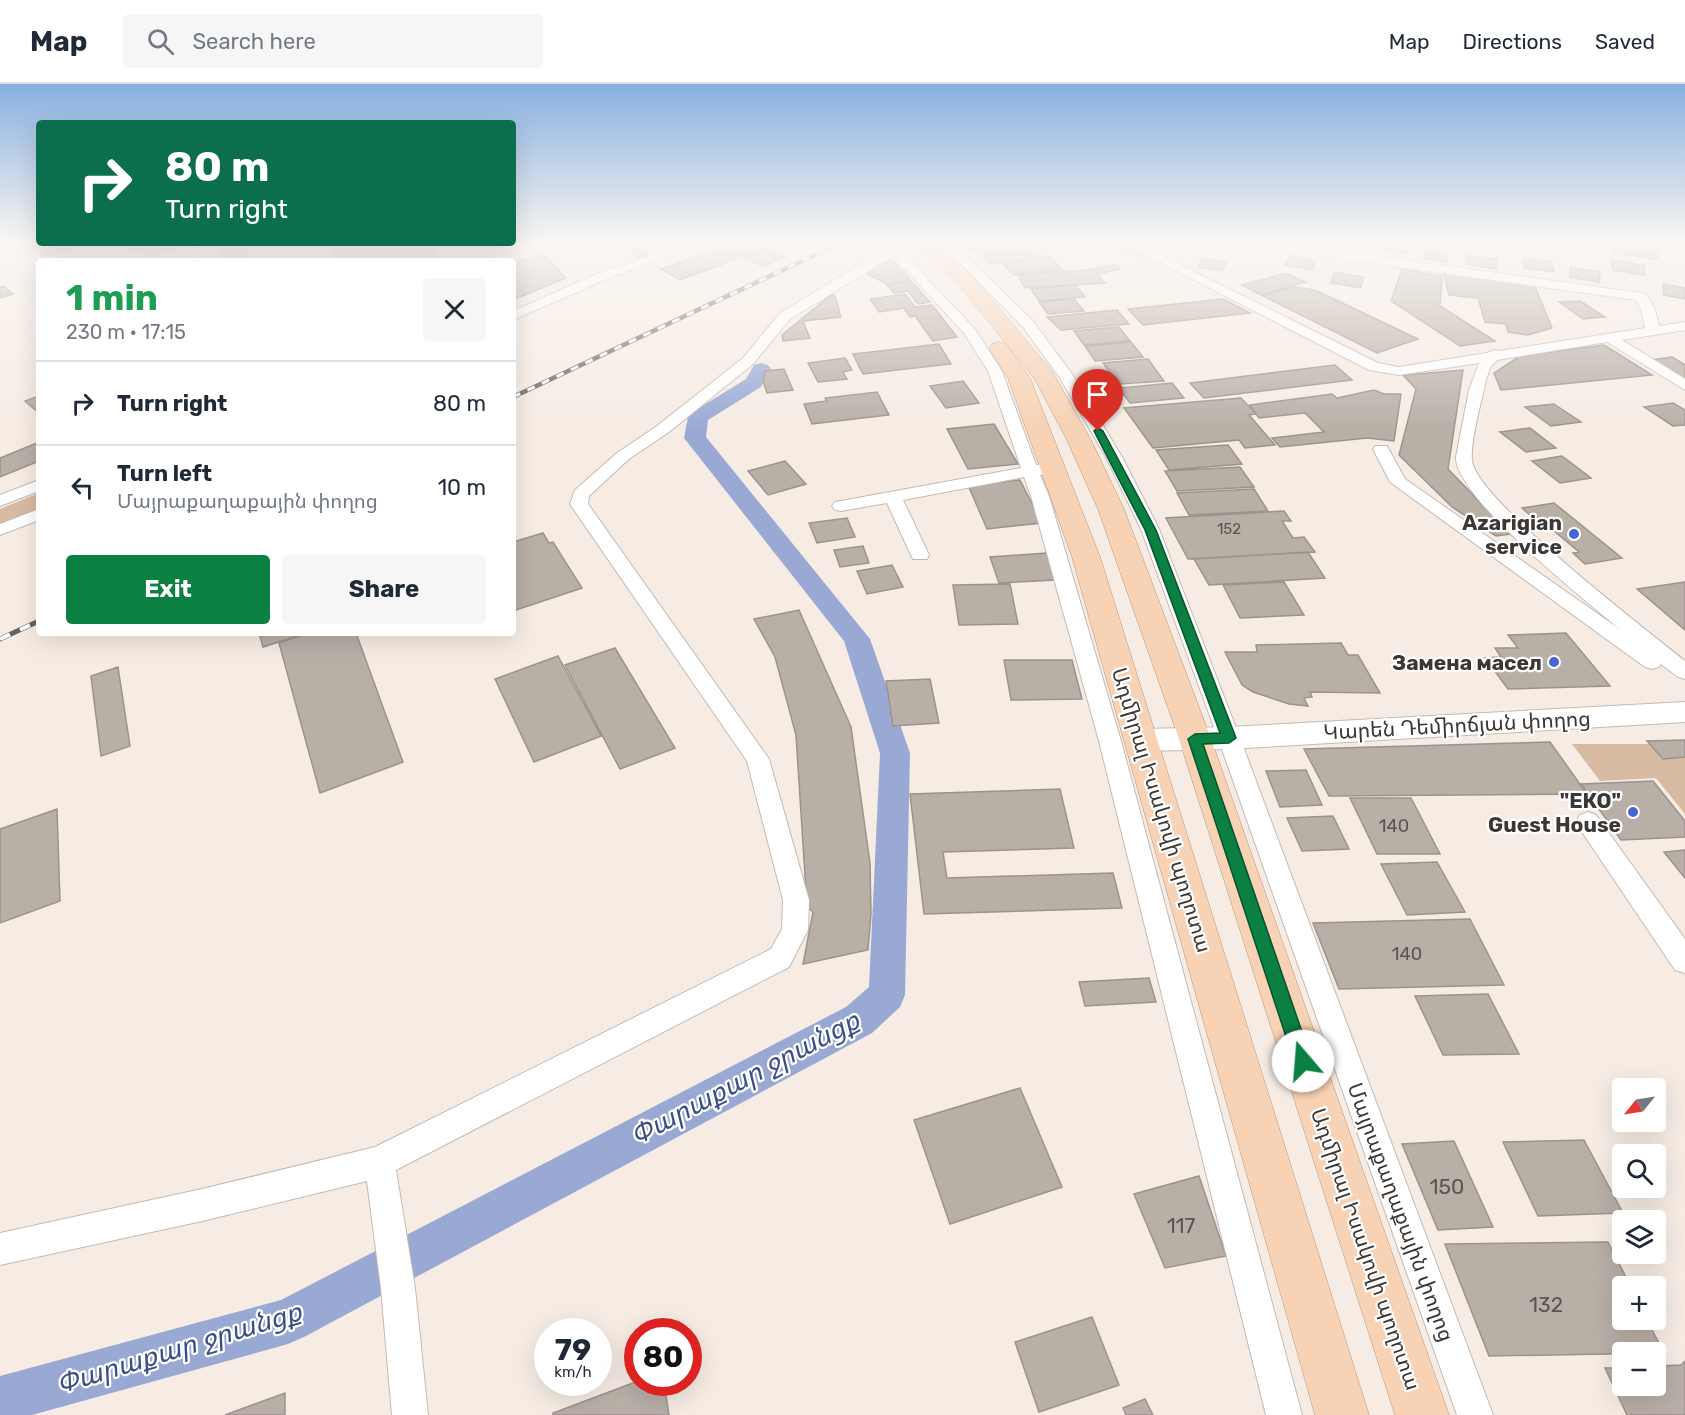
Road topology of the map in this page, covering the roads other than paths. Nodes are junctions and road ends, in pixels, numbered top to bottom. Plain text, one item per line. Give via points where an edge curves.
1 (535, 306) edge
2 (800, 306) edge
3 (947, 306) edge
4 (988, 306) edge
5 (1011, 306) edge
6 (1253, 306) edge
7 (1646, 306) edge
8 (516, 315) edge
9 (1685, 326) edge
10 (1653, 331) junction
11 (1608, 337) junction
12 (1494, 354) junction
13 (1685, 386) edge
14 (1381, 449) dead end
15 (1042, 469) junction
16 (36, 486) edge
17 (893, 496) junction
18 (0, 501) edge
19 (841, 506) dead end
20 (36, 515) edge
21 (0, 530) edge
22 (920, 555) dead end
23 (1685, 672) edge
24 (1685, 685) edge
25 (1685, 712) edge
26 (1212, 738) junction
27 (1126, 740) junction
28 (1588, 822) dead end
29 (1685, 961) edge
30 (379, 1162) junction
31 (0, 1249) edge
32 (410, 1415) edge
33 (1284, 1415) edge
34 (1342, 1415) edge
35 (1422, 1415) edge
36 (1475, 1415) edge

1 - 8 street
2 - 30 street via 785,316 748,361 623,456 581,494 579,504 758,759 796,900 795,930 780,958
3 - 15 street via 995,371
4 - 26 highway, Ադմիրալ Իսակովի պողոտա via 1044,375 1078,438
5 - 26 street, Մայրաքաղաքային փողոց via 1067,377 1109,448 1150,530
6 - 12 street via 1374,367 1399,370
7 - 10 street
9 - 10 street
10 - 11 street
11 - 12 street
11 - 13 street
12 - 23 street via 1481,371 1466,448 1464,463 1472,481 1538,550
14 - 24 street via 1398,482
15 - 17 street
15 - 27 highway, Ադմիրալ Իսակովի պողոտա via 1086,557
16 - 18 street
17 - 19 street
17 - 22 street
20 - 21 street
25 - 26 street, Կարեն Դեմիրճյան փողոց
26 - 27 street, Կարեն Դեմիրճյան փողոց
26 - 35 highway, Ադմիրալ Իսակովի պողոտա
26 - 36 street, Մայրաքաղաքային փողոց
27 - 33 street
27 - 34 highway, Ադմիրալ Իսակովի պողոտա
28 - 29 street
30 - 31 street
30 - 32 street via 403,1317

